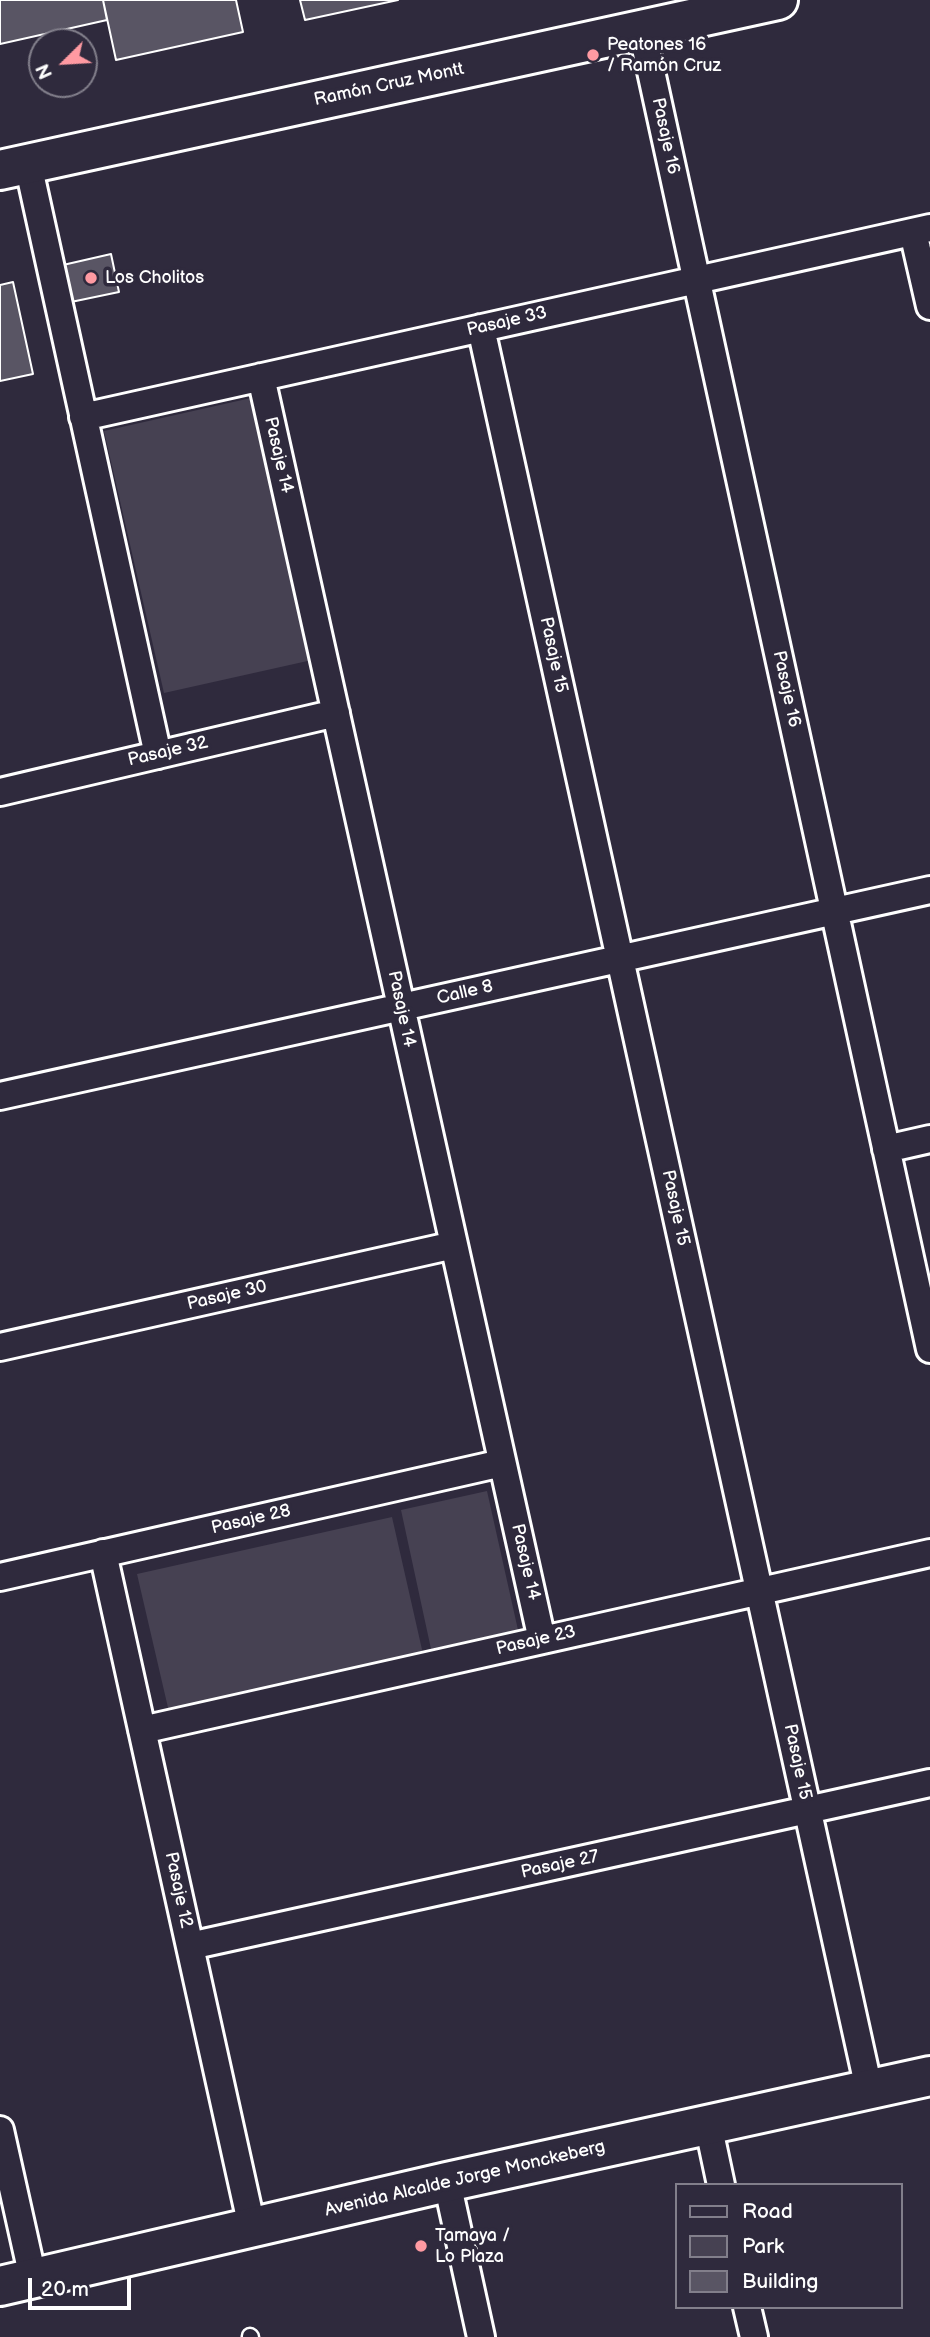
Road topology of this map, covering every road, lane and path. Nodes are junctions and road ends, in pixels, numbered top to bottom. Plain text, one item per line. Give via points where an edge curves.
1 (778, 0) edge
2 (642, 30) junction
3 (14, 167) edge
4 (922, 230) edge
5 (696, 280) junction
6 (930, 306) edge
7 (481, 328) junction
8 (261, 377) junction
9 (83, 416) junction
10 (336, 713) junction
11 (158, 755) junction
12 (0, 792) edge
13 (930, 890) edge
14 (834, 911) junction
15 (620, 958) junction
16 (401, 1007) junction
17 (0, 1096) edge
18 (930, 1139) edge
19 (886, 1149) junction
20 (454, 1245) junction
21 (0, 1347) edge
22 (930, 1349) edge
23 (502, 1463) junction
24 (103, 1553) junction
25 (930, 1553) edge
26 (0, 1577) edge
27 (760, 1591) junction
28 (542, 1640) junction
29 (142, 1730) junction
30 (930, 1783) edge
31 (808, 1810) junction
32 (190, 1946) junction
33 (930, 2076) edge
34 (869, 2089) junction
35 (708, 2124) junction
36 (0, 2130) edge
37 (447, 2182) junction
38 (721, 2183) edge
39 (253, 2227) junction
40 (17, 2282) edge
41 (747, 2309) edge
42 (481, 2337) edge
43 (754, 2337) edge

1 - 2 main road, Ramón Cruz Montt via 689,14
2 - 3 main road, Ramón Cruz Montt
2 - 5 street, Pasaje 16
3 - 9 street
4 - 5 street, Pasaje 33
4 - 6 street
5 - 7 street, Pasaje 33
5 - 14 street, Pasaje 16
7 - 8 street, Pasaje 33
7 - 15 street, Pasaje 15
8 - 9 street, Pasaje 33
8 - 10 street, Pasaje 14
9 - 11 street
10 - 11 street, Pasaje 32
10 - 16 street, Pasaje 14
11 - 12 street, Pasaje 32
13 - 14 street, Calle 8
14 - 15 street, Calle 8
14 - 19 street, Pasaje 16
15 - 16 street, Calle 8
15 - 27 street, Pasaje 15
16 - 17 street, Calle 8
16 - 20 street, Pasaje 14
18 - 19 street
19 - 22 street, Pasaje 16
20 - 21 street, Pasaje 30
20 - 23 street, Pasaje 14
23 - 24 street, Pasaje 28
23 - 28 street, Pasaje 14
24 - 26 street, Pasaje 28
24 - 29 street, Pasaje 12
25 - 27 street, Pasaje 23
27 - 28 street, Pasaje 23
27 - 31 street, Pasaje 15
28 - 29 street, Pasaje 23
29 - 32 street, Pasaje 12
30 - 31 street, Pasaje 27
31 - 32 street, Pasaje 27
31 - 34 street, Pasaje 15
32 - 39 street, Pasaje 12
33 - 34 main road, Avenida Alcalde Jorge Monckeberg
34 - 35 main road, Avenida Alcalde Jorge Monckeberg
35 - 37 main road, Avenida Alcalde Jorge Monckeberg
35 - 38 street
36 - 40 street
37 - 39 main road, Avenida Alcalde Jorge Monckeberg
37 - 42 street
39 - 40 main road, Avenida Alcalde Jorge Monckeberg
41 - 43 street

